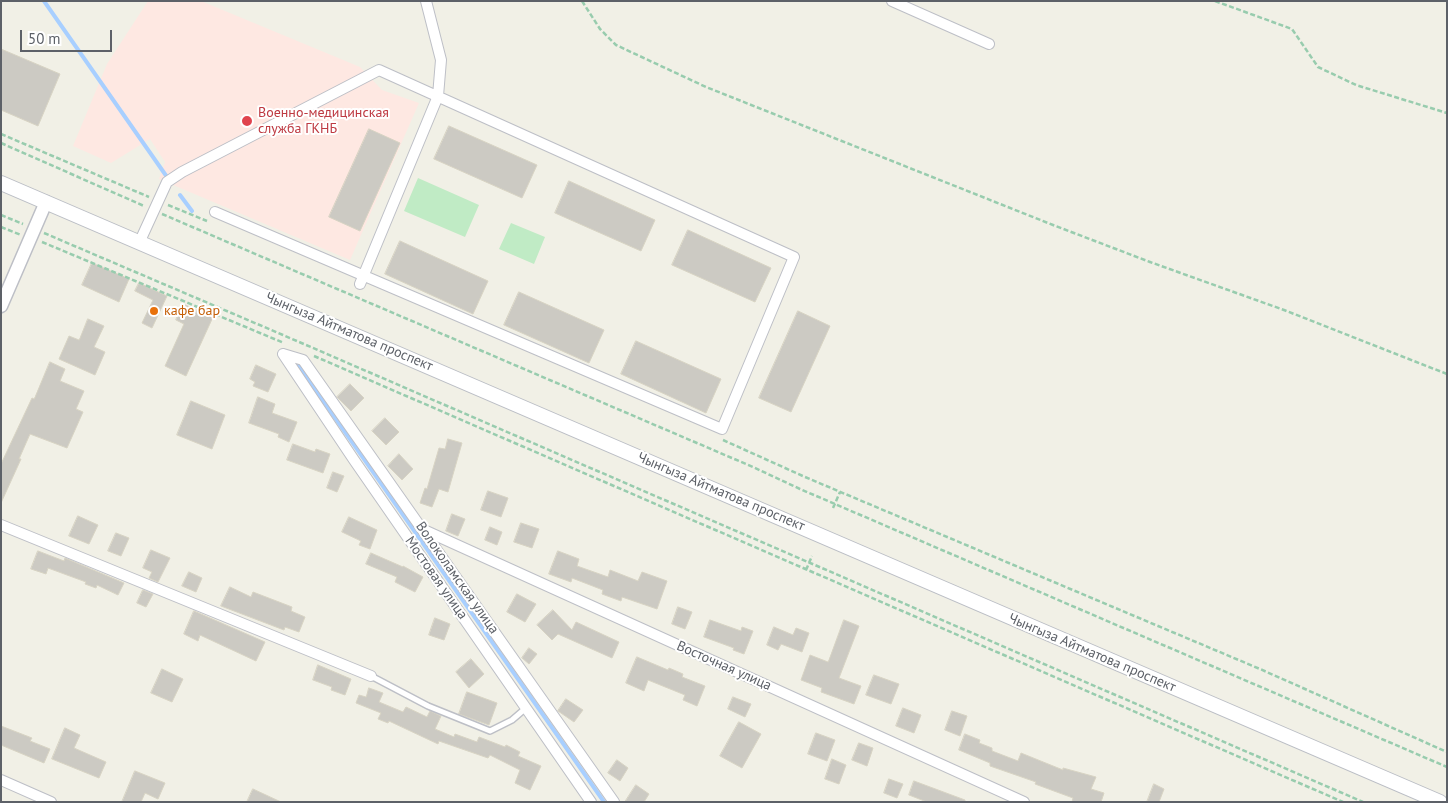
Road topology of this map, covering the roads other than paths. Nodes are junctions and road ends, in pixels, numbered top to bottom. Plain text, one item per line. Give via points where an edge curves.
1 (426, 1) edge
2 (892, 1) edge
3 (989, 44) dead end
4 (438, 96) junction
5 (1, 183) edge
6 (46, 202) junction
7 (211, 217) road end
8 (140, 241) junction
9 (361, 280) junction
10 (1, 306) edge
11 (285, 349) joint
12 (1, 525) edge
13 (424, 530) junction
14 (371, 676) joint
15 (526, 708) junction
16 (1, 780) edge
17 (51, 802) edge
18 (590, 802) edge
19 (614, 802) edge
20 (1024, 802) edge
21 (1440, 802) edge

1 - 4 street via 441,60
2 - 3 street
4 - 8 street via 379,70 167,182
4 - 9 street
4 - 9 street via 794,256 726,420 722,429
5 - 6 main road, Чынгыза Айтматова проспект
6 - 8 main road, Чынгыза Айтматова проспект
6 - 10 street
7 - 9 street
8 - 21 main road, Чынгыза Айтматова проспект
11 - 13 street, Волоколамская улица via 303,360
11 - 15 street, Мостовая улица via 354,460
12 - 14 street
13 - 19 street, Волоколамская улица
13 - 20 street, Восточная улица
14 - 15 lane via 428,706 490,731 512,720
15 - 18 street, Мостовая улица
16 - 17 street

